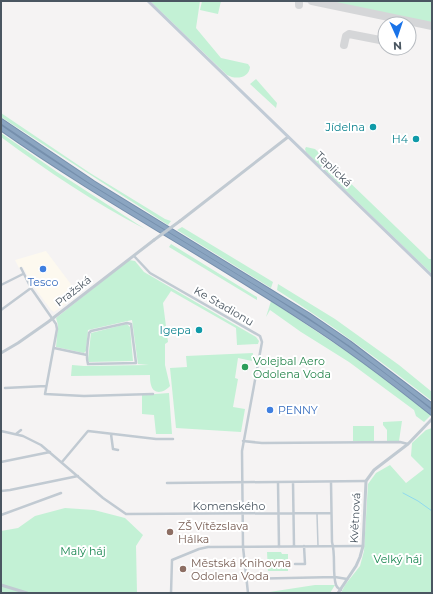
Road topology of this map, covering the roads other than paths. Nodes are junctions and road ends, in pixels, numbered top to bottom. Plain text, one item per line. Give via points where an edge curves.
1 (148, 1) edge
2 (1, 121) edge
3 (1, 128) edge
4 (288, 137) junction
5 (134, 256) junction
6 (21, 268) dead end
7 (23, 274) junction
8 (432, 276) edge
9 (1, 285) edge
10 (31, 288) junction
11 (1, 310) edge
12 (53, 318) junction
13 (54, 348) junction
14 (1, 353) edge
15 (87, 355) junction
16 (46, 386) junction
17 (5, 388) dead end
18 (153, 394) dead end
19 (432, 406) edge
20 (432, 413) edge
21 (432, 419) edge
22 (21, 430) dead end
23 (1, 431) edge
24 (16, 434) junction
25 (111, 434) junction
26 (173, 439) dead end
27 (243, 441) junction
28 (408, 444) junction
29 (118, 450) dead end
30 (51, 452) junction
31 (1, 462) edge
32 (62, 462) junction
33 (78, 476) junction
34 (366, 481) junction
35 (278, 482) junction
36 (293, 482) junction
37 (331, 482) junction
38 (167, 483) dead end
39 (243, 483) junction
40 (1, 491) edge
41 (61, 493) dead end
42 (317, 513) junction
43 (331, 513) junction
44 (1, 514) edge
45 (243, 514) junction
46 (279, 514) junction
47 (294, 514) junction
48 (294, 546) junction
49 (304, 546) junction
50 (318, 546) junction
51 (333, 546) junction
52 (363, 546) junction
53 (243, 547) junction
54 (279, 547) junction
55 (295, 564) dead end
56 (335, 577) junction
57 (246, 579) junction
58 (348, 579) junction
59 (1, 585) edge
60 (340, 591) edge
61 (27, 593) edge
62 (171, 593) edge
63 (248, 593) edge

1 - 4 main road, Teplická
2 - 19 highway via 93,183 308,315
3 - 20 highway via 126,210 305,320
4 - 5 street, Pražská, bridge
4 - 8 main road, Teplická
5 - 12 street, Pražská
5 - 27 street, Ke Stadionu via 150,273 260,336 262,342
6 - 7 street
7 - 9 street
7 - 10 street
10 - 11 street
10 - 12 street
12 - 13 street via 57,329
12 - 14 street, Pražská
13 - 15 street
13 - 16 street
15 - 15 street via 91,331 131,324 136,363 88,364
16 - 17 street
16 - 18 street via 44,394
21 - 28 street, Květnová
22 - 24 street
23 - 24 street
24 - 30 street via 31,439
25 - 26 street
25 - 29 street via 113,449
25 - 32 street via 88,431
27 - 28 street
27 - 39 street
28 - 34 street, Květnová via 380,465
30 - 31 street
30 - 32 street
32 - 33 street
33 - 40 street
33 - 45 street, Komenského via 126,514
34 - 37 street
34 - 52 street, Květnová
35 - 36 street
35 - 39 street
35 - 46 street
36 - 37 street
36 - 47 street
37 - 43 street
38 - 39 street
39 - 45 street
41 - 44 street
42 - 43 street, Komenského
42 - 47 street, Komenského
42 - 50 street
43 - 51 street
45 - 46 street, Komenského
45 - 53 street
46 - 47 street, Komenského
46 - 54 street
47 - 48 street
48 - 49 street
48 - 54 street
49 - 50 street
49 - 55 street via 305,564
50 - 51 street
51 - 52 street
51 - 56 street
52 - 58 street, Květnová
53 - 54 street
53 - 57 street
53 - 62 street via 204,548 172,560
56 - 57 street
56 - 58 street
56 - 60 street
57 - 63 street
58 - 60 street, Květnová
59 - 61 street

